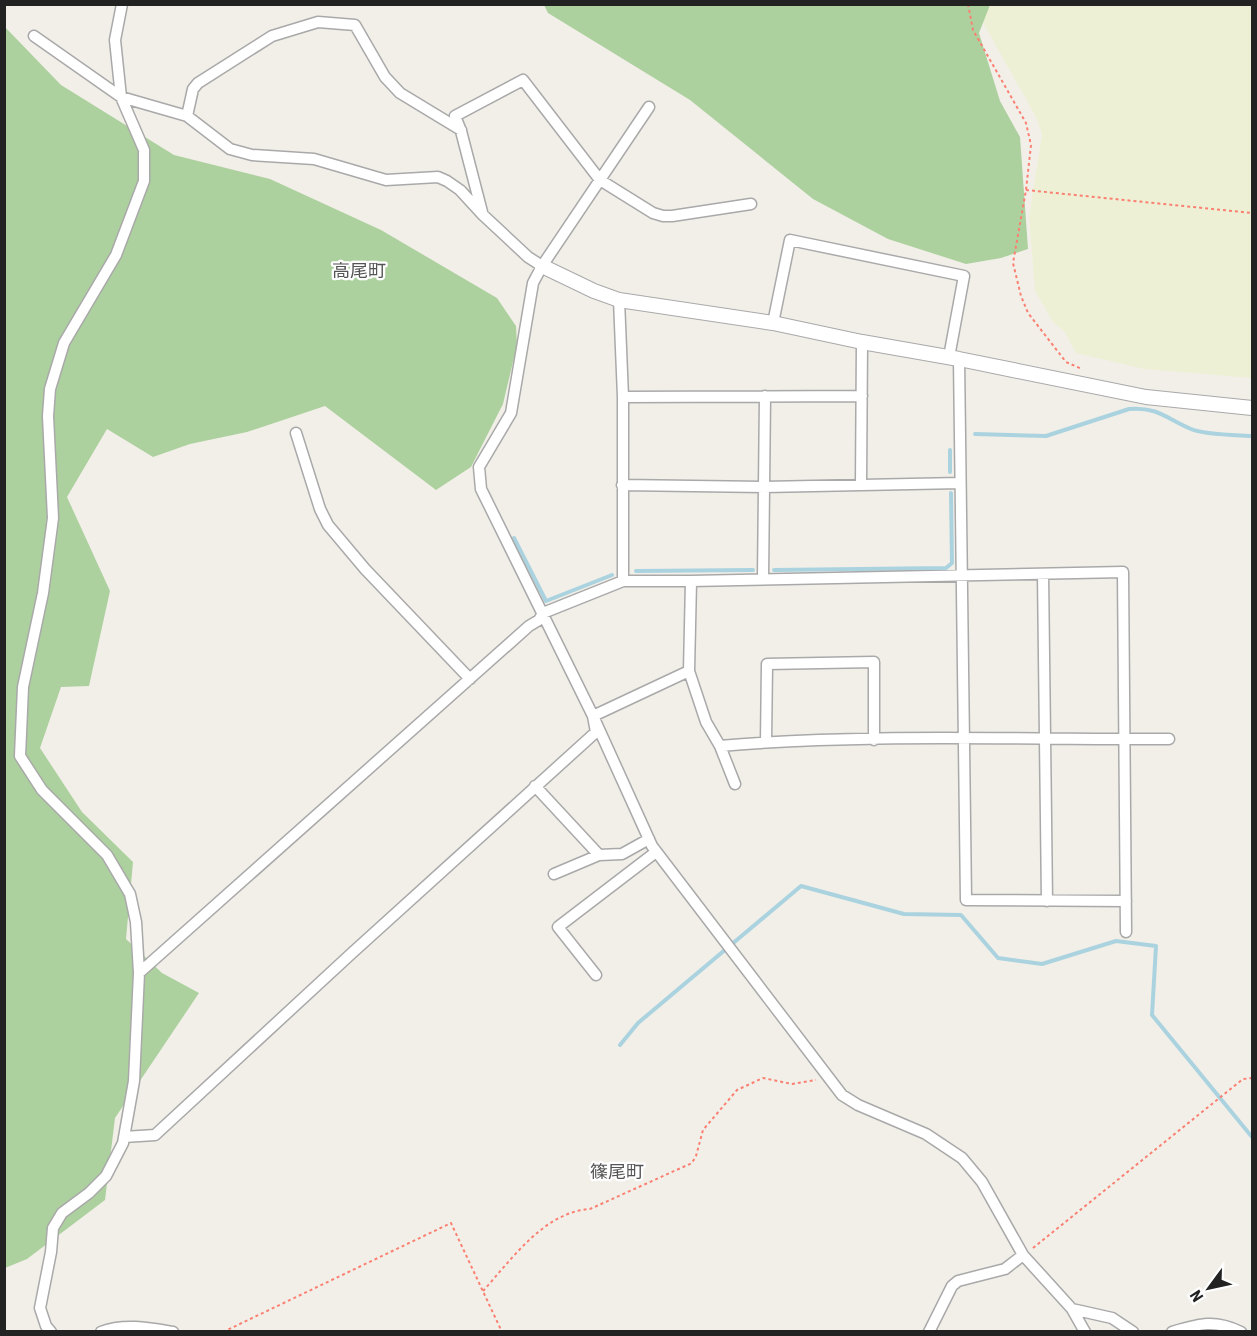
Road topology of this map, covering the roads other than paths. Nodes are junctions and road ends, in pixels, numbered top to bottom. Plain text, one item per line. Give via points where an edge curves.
1 (122, 4) edge
2 (34, 36) dead end
3 (121, 97) junction
4 (649, 107) dead end
5 (187, 116) junction
6 (461, 130) junction
7 (600, 180) junction
8 (751, 204) dead end
9 (483, 215) junction
10 (542, 266) junction
11 (619, 300) junction
12 (772, 323) junction
13 (862, 342) junction
14 (954, 358) junction
15 (765, 396) junction
16 (862, 396) junction
17 (623, 397) junction
18 (1252, 408) edge
19 (296, 433) dead end
20 (861, 483) junction
21 (960, 483) junction
22 (622, 485) junction
23 (764, 487) junction
24 (1043, 574) junction
25 (963, 576) junction
26 (763, 579) junction
27 (623, 581) junction
28 (691, 581) junction
29 (543, 613) junction
30 (689, 671) junction
31 (470, 679) junction
32 (593, 716) junction
33 (964, 738) junction
34 (1045, 739) junction
35 (1125, 739) junction
36 (1169, 739) dead end
37 (874, 740) junction
38 (765, 742) junction
39 (720, 746) junction
40 (735, 784) dead end
41 (535, 786) junction
42 (649, 839) junction
43 (656, 852) junction
44 (599, 855) junction
45 (554, 874) dead end
46 (1047, 901) junction
47 (1126, 901) junction
48 (1126, 932) dead end
49 (139, 973) junction
50 (596, 975) dead end
51 (124, 1137) junction
52 (1023, 1255) junction
53 (1072, 1309) junction
54 (51, 1332) edge
55 (101, 1332) edge
56 (173, 1332) edge
57 (929, 1332) edge
58 (1085, 1332) edge
59 (1132, 1332) edge
60 (1172, 1332) edge
61 (1241, 1332) edge

1 - 3 street via 115,40
2 - 3 street
3 - 5 street
3 - 49 street via 144,150 144,180 116,255 64,344 50,389 53,518 43,593 23,687 20,756 42,790 107,855 130,894
4 - 7 street
5 - 6 street via 198,83 272,36 318,22 355,25 385,77 400,93
5 - 9 street via 220,143 241,153 314,159 386,180 438,177 460,190
6 - 7 street via 455,116 523,80
6 - 9 street
7 - 8 street via 663,216
7 - 10 street
9 - 10 street
10 - 11 street
10 - 29 street via 533,283 511,412 479,467 479,478
11 - 12 street
11 - 17 street
12 - 13 street
12 - 14 street via 789,240 964,276
13 - 14 street
13 - 16 street
14 - 18 street via 1146,397
14 - 21 street
15 - 16 street
15 - 17 street
15 - 23 street
16 - 20 street
17 - 22 street
19 - 31 street via 328,525
20 - 21 street
20 - 23 street
21 - 25 street
22 - 23 street
22 - 27 street
23 - 26 street
24 - 25 street
24 - 34 street
24 - 35 street via 1123,572
25 - 26 street
25 - 33 street
26 - 28 street
27 - 28 street
27 - 29 street
28 - 30 street
29 - 31 street
29 - 32 street
30 - 32 street
30 - 39 street via 706,722
31 - 49 street
32 - 41 street via 596,732
32 - 42 street
33 - 34 street
33 - 37 street
33 - 46 street via 966,900
34 - 35 street
34 - 46 street
35 - 36 street
35 - 47 street
37 - 38 street
37 - 38 street via 874,662 767,664
38 - 39 street
39 - 40 street
41 - 44 street
41 - 51 street via 155,1136
42 - 43 street
42 - 44 street via 622,854
43 - 50 street via 558,927
43 - 52 street via 842,1095 915,1128 962,1158 982,1182
44 - 45 street
46 - 47 street
47 - 48 street
49 - 51 street via 134,1081
51 - 54 street via 106,1176 62,1213 53,1228 40,1308
52 - 53 street
52 - 57 street via 1005,1269 958,1281
53 - 58 street
53 - 59 street via 1112,1318
55 - 56 street via 110,1328 147,1327
60 - 61 street via 1215,1323

